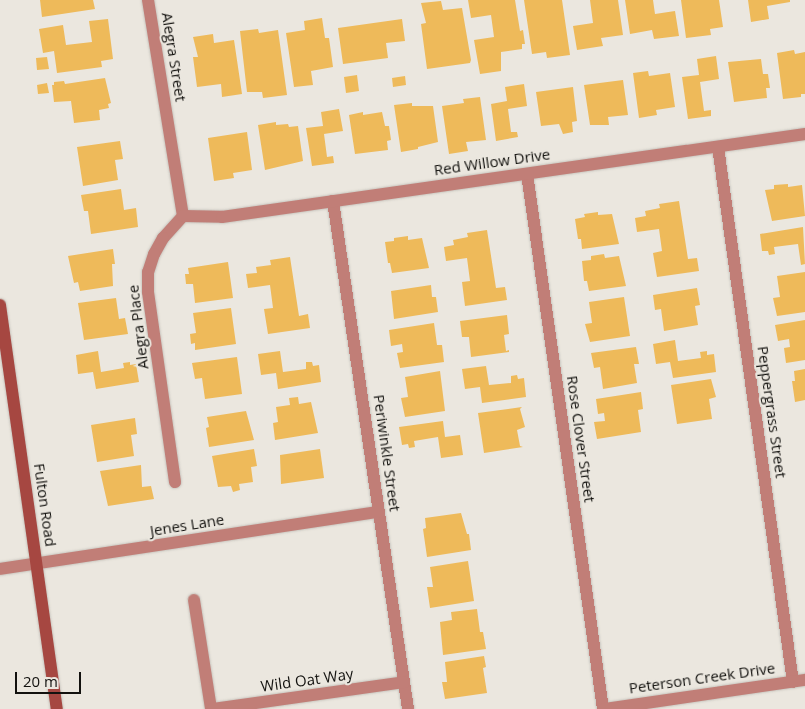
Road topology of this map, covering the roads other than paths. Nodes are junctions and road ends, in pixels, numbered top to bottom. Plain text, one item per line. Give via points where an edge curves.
1 (148, 0) edge
2 (805, 134) edge
3 (718, 147) junction
4 (526, 174) junction
5 (333, 201) junction
6 (182, 216) junction
7 (0, 305) edge
8 (175, 482) dead end
9 (379, 512) junction
10 (36, 564) junction
11 (0, 569) edge
12 (194, 600) dead end
13 (799, 681) edge
14 (404, 682) junction
15 (56, 709) edge
16 (212, 709) edge
17 (408, 709) edge
18 (604, 709) edge

1 - 6 street, Alegra Street
2 - 3 street, Red Willow Drive
3 - 4 street, Red Willow Drive
3 - 13 street, Peppergrass Street
4 - 5 street, Red Willow Drive
4 - 18 street, Rose Clover Street
5 - 6 street, Red Willow Drive via 222,217
5 - 9 street, Periwinkle Street
6 - 8 street, Alegra Place via 163,238 148,272 148,292
7 - 10 main road, Fulton Road
9 - 10 street, Jenes Lane
9 - 14 street, Periwinkle Street
10 - 11 street, Jenes Lane
10 - 15 main road, Fulton Road
12 - 16 street, Wild Oat Way
13 - 18 street, Peterson Creek Drive
14 - 16 street, Wild Oat Way
14 - 17 street, Periwinkle Street

